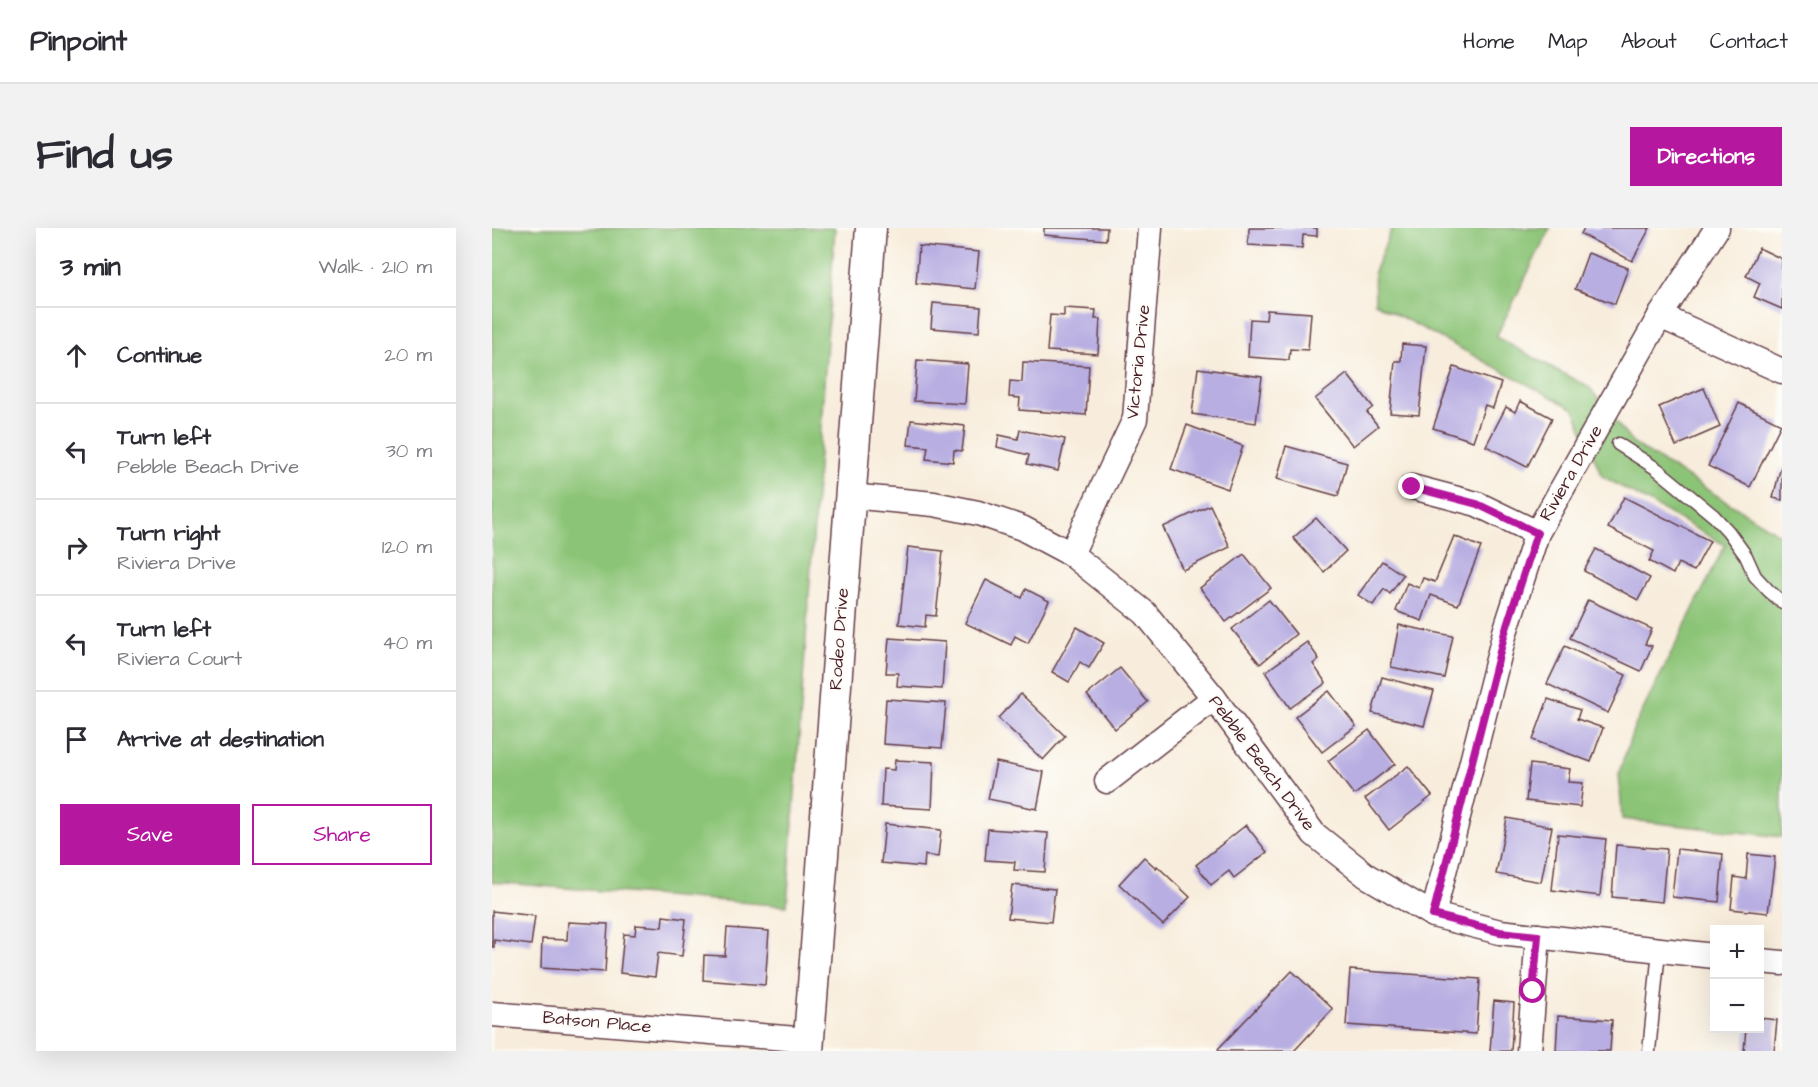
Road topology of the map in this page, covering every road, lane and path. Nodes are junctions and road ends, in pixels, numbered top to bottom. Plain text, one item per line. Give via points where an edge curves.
1 (871, 228) edge
2 (1150, 228) edge
3 (1717, 228) edge
4 (1660, 316) junction
5 (1782, 371) edge
6 (1618, 444) dead end
7 (1412, 487) dead end
8 (850, 496) junction
9 (1537, 533) junction
10 (1071, 554) junction
11 (1782, 602) edge
12 (1214, 698) junction
13 (1107, 781) dead end
14 (1433, 915) junction
15 (1538, 936) junction
16 (1659, 950) junction
17 (1710, 956) edge
18 (1764, 961) edge
19 (1782, 963) edge
20 (492, 1014) edge
21 (809, 1045) edge
22 (1528, 1051) edge
23 (1649, 1051) edge

1 - 8 street, Rodeo Drive
2 - 10 street, Victoria Drive via 1135,419
3 - 4 street, Riviera Drive
4 - 5 street
4 - 9 street, Riviera Drive
6 - 11 lane via 1657,469 1714,516 1746,555 1755,576
7 - 9 street via 1477,504
8 - 10 street, Pebble Beach Drive via 934,504 978,513 1022,528
8 - 21 street, Rodeo Drive
9 - 14 street, Riviera Drive via 1505,632
10 - 12 street, Pebble Beach Drive via 1145,613
12 - 13 street
12 - 14 street, Pebble Beach Drive via 1314,834 1367,876
14 - 15 street, Pebble Beach Drive via 1500,932
15 - 16 street, Pebble Beach Drive
15 - 22 street
16 - 17 street, Pebble Beach Drive
16 - 23 lane
18 - 19 street
20 - 21 street, Batson Place

